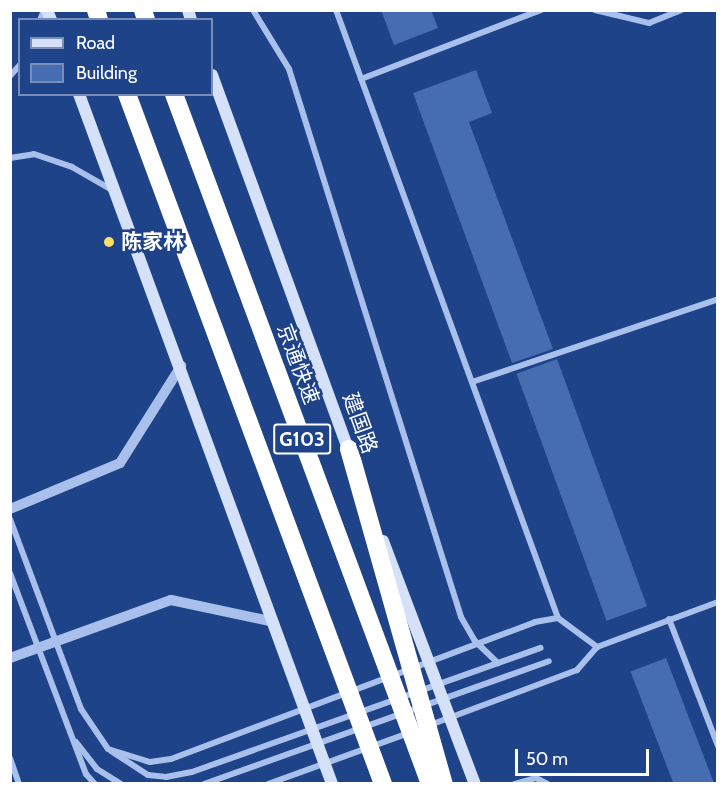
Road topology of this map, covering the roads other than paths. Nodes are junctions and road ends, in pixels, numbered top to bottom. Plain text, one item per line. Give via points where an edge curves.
1 (253, 10) edge
2 (336, 10) edge
3 (541, 10) edge
4 (595, 10) edge
5 (681, 10) edge
6 (213, 78) edge
7 (361, 79) junction
8 (80, 96) edge
9 (128, 96) edge
10 (175, 96) edge
11 (10, 159) edge
12 (116, 192) junction
13 (717, 299) edge
14 (181, 366) junction
15 (472, 382) junction
16 (348, 449) junction
17 (10, 509) edge
18 (10, 519) edge
19 (10, 573) edge
20 (717, 602) edge
21 (558, 618) junction
22 (669, 619) junction
23 (270, 621) junction
24 (597, 647) junction
25 (540, 648) dead end
26 (10, 657) edge
27 (549, 661) dead end
28 (498, 663) junction
29 (72, 737) junction
30 (717, 746) edge
31 (108, 749) junction
32 (10, 758) edge
33 (19, 783) edge
34 (95, 783) edge
35 (121, 783) edge
36 (204, 783) edge
37 (268, 783) edge
38 (332, 783) edge
39 (383, 783) edge
40 (430, 783) edge
41 (444, 783) edge
42 (475, 783) edge
43 (515, 783) edge
44 (548, 783) edge

1 - 28 street via 289,69 461,617 475,641
2 - 7 street
3 - 7 street
4 - 5 street via 649,23
6 - 16 main road, 建国路
7 - 15 street
8 - 12 main road
9 - 39 highway, G103
10 - 40 highway, 京通快速 / G103
11 - 12 street via 34,154 72,167
12 - 14 main road
13 - 15 street
14 - 17 street via 120,463
14 - 23 main road
15 - 21 street
16 - 41 highway
16 - 42 main road, 建国路
18 - 31 street via 81,709
19 - 29 street
20 - 22 street
21 - 24 street
21 - 31 street via 535,622 171,759 150,762
22 - 24 street
22 - 30 street
23 - 26 street via 171,600
23 - 38 main road
24 - 37 street via 577,670 557,679
25 - 28 street
27 - 36 street
28 - 31 street via 192,772 166,777 148,775
29 - 34 street via 86,774
29 - 35 street via 97,768
32 - 33 street
43 - 44 street via 536,778

